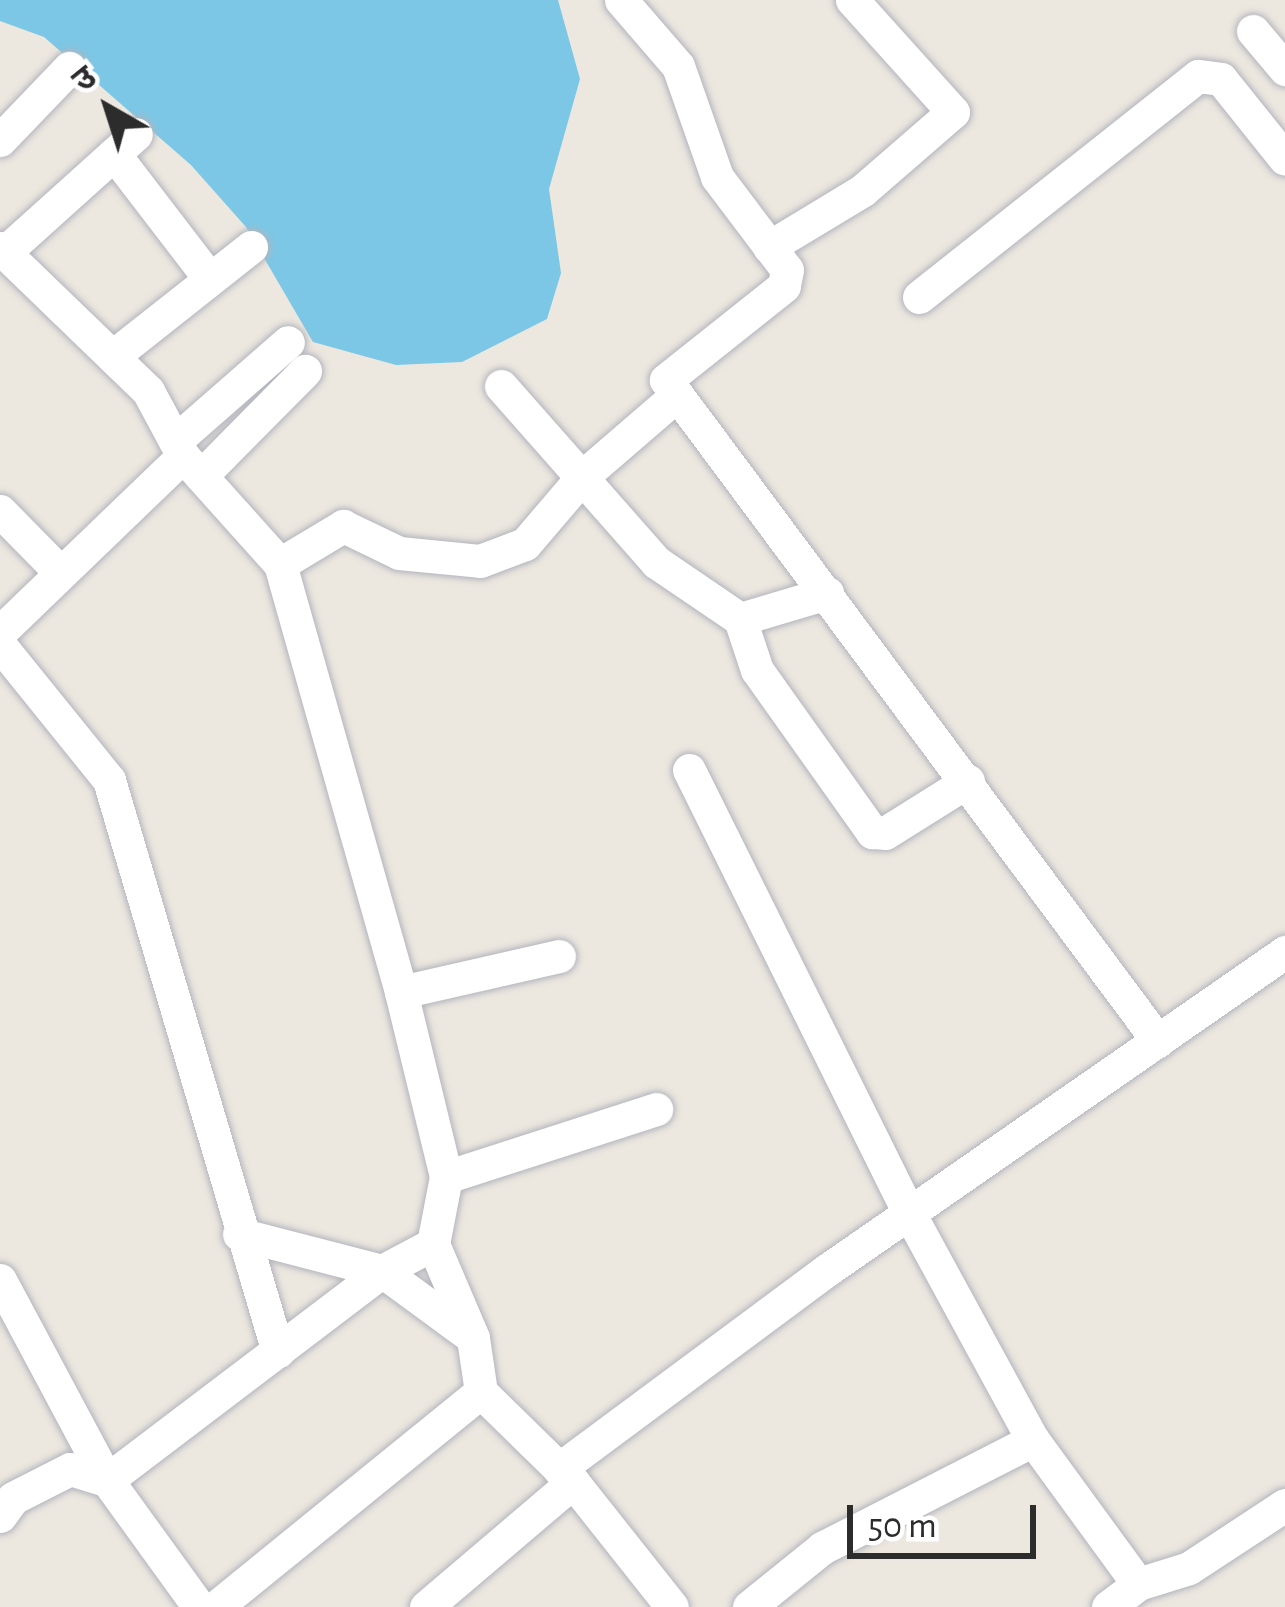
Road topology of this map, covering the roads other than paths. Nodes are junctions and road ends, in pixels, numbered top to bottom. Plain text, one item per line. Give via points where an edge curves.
1 (621, 0) edge
2 (852, 0) edge
3 (1252, 32) dead end
4 (69, 68) dead end
5 (1285, 69) edge
6 (0, 140) edge
7 (1285, 159) edge
8 (251, 247) dead end
9 (769, 247) junction
10 (2, 250) edge
11 (207, 275) junction
12 (919, 297) dead end
13 (113, 356) junction
14 (297, 357) dead end
15 (501, 386) dead end
16 (677, 395) junction
17 (186, 458) junction
18 (583, 476) junction
19 (0, 512) edge
20 (280, 564) junction
21 (62, 573) junction
22 (827, 593) junction
23 (740, 619) junction
24 (0, 632) edge
25 (0, 645) edge
26 (689, 770) dead end
27 (968, 781) junction
28 (1285, 952) edge
29 (559, 956) dead end
30 (401, 992) junction
31 (1158, 1041) junction
32 (656, 1109) dead end
33 (446, 1177) junction
34 (909, 1213) junction
35 (238, 1234) junction
36 (433, 1244) junction
37 (382, 1271) junction
38 (0, 1280) edge
39 (9, 1318) edge
40 (473, 1338) junction
41 (278, 1352) junction
42 (481, 1392) junction
43 (1033, 1440) junction
44 (566, 1475) junction
45 (107, 1480) junction
46 (1285, 1505) edge
47 (0, 1516) edge
48 (1138, 1584) junction
49 (663, 1604) edge
50 (200, 1607) edge
51 (215, 1607) edge
52 (426, 1607) edge
53 (749, 1607) edge
54 (1108, 1607) edge

1 - 9 street via 678,66 717,177
2 - 9 street via 952,112 863,190
3 - 5 street
4 - 6 street
7 - 12 street via 1221,79 1198,76
8 - 11 street
9 - 16 street via 787,269 784,286 666,380
10 - 11 street via 125,144
10 - 13 street
11 - 13 street
13 - 17 street via 148,391
14 - 17 street
15 - 18 street
16 - 18 street
16 - 22 street
17 - 20 street
17 - 21 street
18 - 20 street via 525,544 480,561 399,553 358,526 343,526
18 - 23 street via 656,562
19 - 21 street
20 - 30 street
21 - 24 street
22 - 23 street
22 - 27 street
23 - 27 street via 762,678 872,832 885,833
25 - 35 street via 109,780
26 - 34 street
27 - 31 street
28 - 31 street
29 - 30 street
30 - 33 street
31 - 34 street
32 - 33 street
33 - 36 street
34 - 43 street
34 - 44 street
35 - 37 street
35 - 41 street
36 - 37 street
36 - 40 street
37 - 40 street
37 - 41 street
38 - 39 street
39 - 45 street
40 - 42 street
41 - 45 street
42 - 44 street
42 - 51 street
43 - 48 street
43 - 53 street via 822,1548
44 - 49 street
44 - 52 street
45 - 47 street via 70,1469 13,1498
45 - 50 street
46 - 48 street via 1189,1568
48 - 54 street

